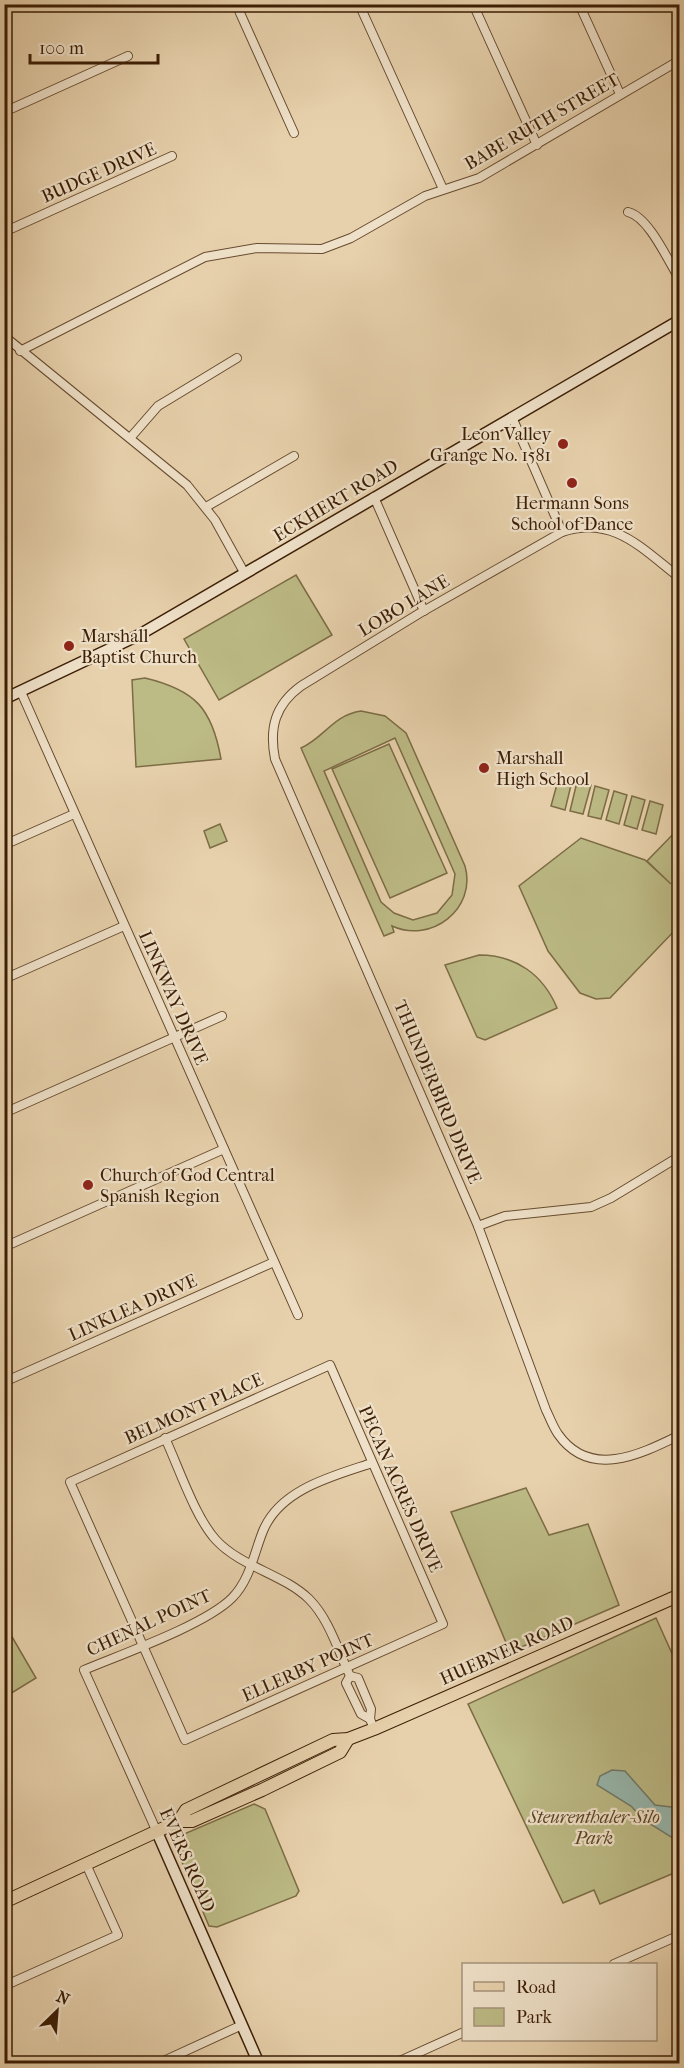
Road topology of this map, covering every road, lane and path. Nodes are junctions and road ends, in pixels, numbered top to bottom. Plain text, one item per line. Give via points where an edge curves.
1 (236, 4) edge
2 (359, 4) edge
3 (473, 4) edge
4 (579, 4) edge
5 (128, 56) dead end
6 (680, 60) edge
7 (620, 94) junction
8 (4, 112) edge
9 (294, 133) dead end
10 (537, 144) junction
11 (172, 156) dead end
12 (443, 189) junction
13 (628, 212) dead end
14 (4, 232) edge
15 (680, 279) edge
16 (680, 320) edge
17 (4, 336) edge
18 (20, 351) junction
19 (237, 358) dead end
20 (512, 417) junction
21 (131, 437) junction
22 (294, 456) dead end
23 (374, 497) junction
24 (206, 507) junction
25 (562, 531) junction
26 (245, 574) junction
27 (680, 578) edge
28 (424, 611) junction
29 (21, 692) junction
30 (4, 699) edge
31 (274, 721) joint
32 (74, 814) junction
33 (4, 845) edge
34 (124, 926) junction
35 (4, 979) edge
36 (222, 1016) dead end
37 (174, 1038) junction
38 (4, 1113) edge
39 (224, 1149) junction
40 (677, 1158) edge
41 (680, 1167) edge
42 (478, 1226) junction
43 (4, 1247) edge
44 (274, 1262) junction
45 (298, 1315) dead end
46 (330, 1365) joint
47 (4, 1382) edge
48 (680, 1435) edge
49 (165, 1438) junction
50 (372, 1463) junction
51 (251, 1564) junction
52 (680, 1595) edge
53 (443, 1624) joint
54 (142, 1645) junction
55 (346, 1667) junction
56 (84, 1670) joint
57 (350, 1676) junction
58 (372, 1724) junction
59 (157, 1832) junction
60 (86, 1864) junction
61 (4, 1902) edge
62 (678, 1939) edge
63 (619, 1963) edge
64 (4, 1986) edge
65 (242, 2025) junction
66 (462, 2033) edge
67 (157, 2064) edge
68 (259, 2064) edge
69 (393, 2064) edge

1 - 9 street
2 - 12 street
3 - 10 street
4 - 7 street
5 - 8 street
6 - 7 street, BABE RUTH STREET
7 - 10 street, BABE RUTH STREET
10 - 12 street, BABE RUTH STREET via 479,178
11 - 14 street, BUDGE DRIVE
12 - 18 street, BABE RUTH STREET via 332,246 297,250 257,248 205,257
13 - 15 street via 645,221
16 - 20 main road, ECKHERT ROAD
17 - 18 street
18 - 21 street
19 - 21 street via 158,406
20 - 23 main road, ECKHERT ROAD
20 - 25 street
21 - 24 street via 178,476
22 - 24 street
23 - 26 main road, ECKHERT ROAD
23 - 28 street
24 - 26 street
25 - 27 street via 578,526 606,527
25 - 28 street, LOBO LANE
26 - 29 main road, ECKHERT ROAD via 107,652
28 - 31 street, LOBO LANE via 288,695
29 - 30 main road, ECKHERT ROAD
29 - 32 street, LINKWAY DRIVE
31 - 42 street, THUNDERBIRD DRIVE via 275,759
32 - 33 street
32 - 34 street, LINKWAY DRIVE
34 - 35 street
34 - 37 street, LINKWAY DRIVE
36 - 37 street
37 - 38 street
37 - 39 street, LINKWAY DRIVE
39 - 43 street
39 - 44 street, LINKWAY DRIVE
40 - 41 street
40 - 42 street via 591,1207 506,1216
42 - 48 street, THUNDERBIRD DRIVE via 546,1410 570,1447 583,1456 611,1461 637,1456
44 - 45 street, LINKWAY DRIVE
44 - 47 street, LINKLEA DRIVE
46 - 49 street, BELMONT PLACE
46 - 50 street, PECAN ACRES DRIVE
49 - 51 street via 204,1524 220,1544
49 - 54 street, BELMONT PLACE via 70,1482
50 - 51 street, CHENAL POINT via 297,1492 282,1504 267,1523
50 - 53 street, PECAN ACRES DRIVE
51 - 54 street, CHENAL POINT via 238,1591 221,1608
51 - 55 street via 308,1598 327,1624
52 - 58 main road, HUEBNER ROAD
53 - 55 street, ELLERBY POINT
54 - 55 street, ELLERBY POINT via 185,1740
54 - 56 street, CHENAL POINT
55 - 57 street
56 - 59 street, EVERS ROAD
57 - 58 street via 358,1678 372,1709
57 - 58 street via 346,1683 361,1714
58 - 59 main road, HUEBNER ROAD via 348,1739 340,1752 192,1821 179,1821
59 - 60 main road, HUEBNER ROAD
59 - 65 main road, EVERS ROAD
60 - 61 main road, HUEBNER ROAD
60 - 64 street via 118,1935
62 - 63 street
65 - 67 street
65 - 68 main road, EVERS ROAD
66 - 69 street

